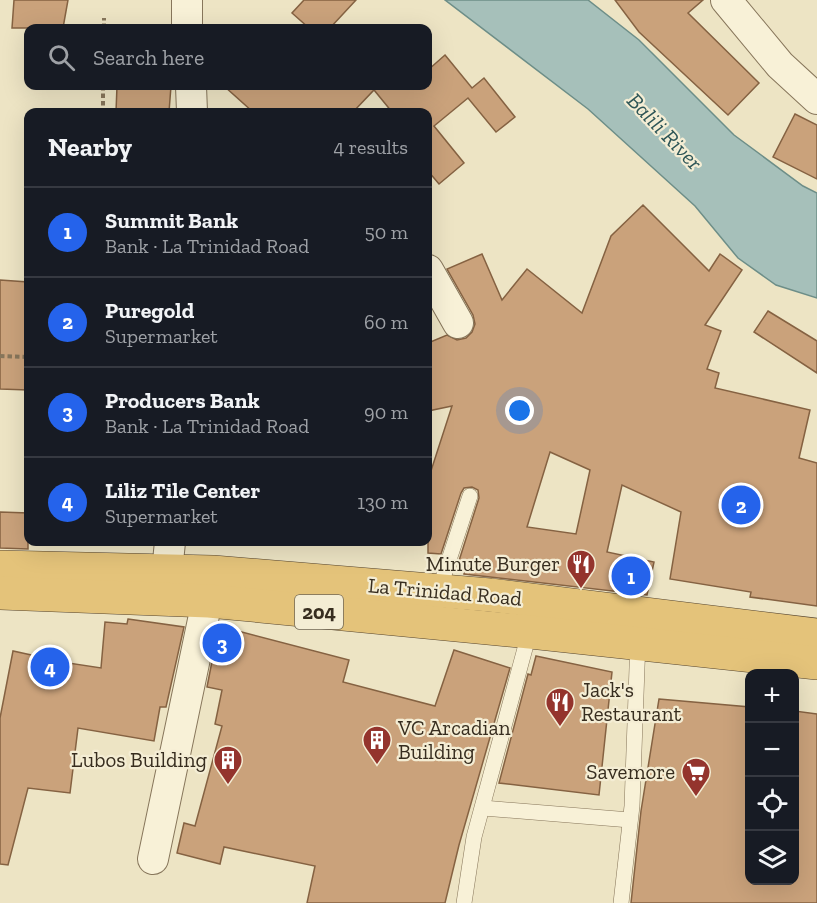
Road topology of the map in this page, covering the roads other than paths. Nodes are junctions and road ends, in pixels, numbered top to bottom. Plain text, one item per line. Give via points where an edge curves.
1 (187, 0) edge
2 (726, 0) edge
3 (187, 24) edge
4 (190, 90) edge
5 (817, 99) edge
6 (192, 108) edge
7 (432, 277) edge
8 (458, 323) dead end
9 (470, 496) dead end
10 (168, 556) edge
11 (0, 567) edge
12 (211, 586) junction
13 (0, 593) edge
14 (436, 607) junction
15 (533, 616) junction
16 (640, 629) junction
17 (817, 635) edge
18 (817, 663) edge
19 (483, 808) junction
20 (630, 820) junction
21 (153, 859) dead end
22 (464, 903) edge
23 (621, 903) edge

1 - 3 street
2 - 5 street via 780,65
4 - 6 street
7 - 8 street
9 - 14 lane
10 - 11 highway, La Trinidad Road / 204
10 - 12 highway, La Trinidad Road / 204
12 - 13 highway, La Trinidad Road / 204
12 - 14 highway, La Trinidad Road / 204
12 - 21 street
14 - 15 highway, La Trinidad Road / 204
15 - 16 highway, La Trinidad Road / 204
15 - 19 lane
16 - 17 highway, La Trinidad Road / 204
16 - 18 highway, La Trinidad Road / 204
16 - 20 lane
19 - 20 lane
19 - 22 lane via 474,837
20 - 23 lane

